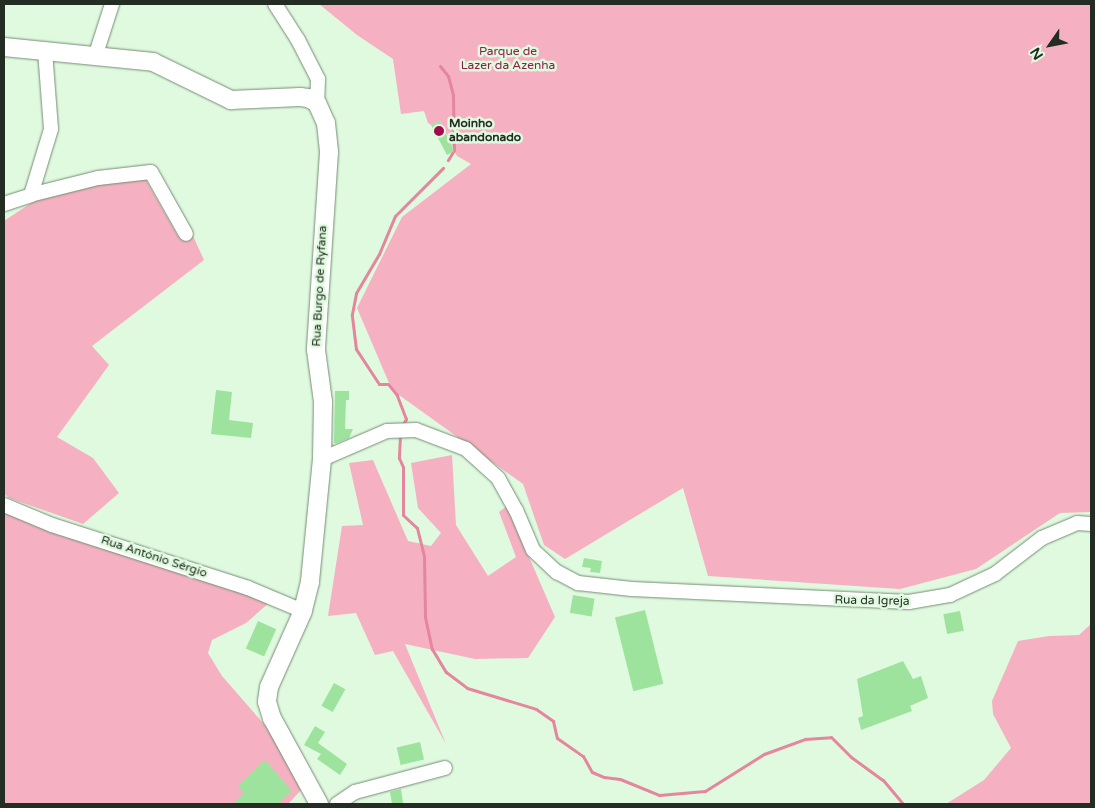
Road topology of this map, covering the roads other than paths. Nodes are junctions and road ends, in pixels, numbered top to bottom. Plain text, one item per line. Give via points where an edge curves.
1 (112, 4) edge
2 (275, 4) edge
3 (4, 47) edge
4 (45, 51) junction
5 (95, 58) junction
6 (317, 103) junction
7 (30, 195) junction
8 (4, 204) edge
9 (186, 234) dead end
10 (322, 459) junction
11 (4, 505) edge
12 (1091, 524) edge
13 (303, 611) junction
14 (445, 768) dead end
15 (319, 804) edge
16 (337, 804) edge

1 - 5 street
2 - 6 street via 318,80
3 - 4 main road
4 - 5 main road
4 - 7 street via 51,129
5 - 6 main road via 154,62 231,100 300,97
6 - 10 main road, Rua Burgo de Ryfana via 326,123 328,152 316,323 316,350 324,402
7 - 8 street
7 - 9 street via 98,178 150,172
10 - 12 street, Rua da Igreja via 387,431 416,430 465,449 498,478 533,550 556,572 578,583 632,589 909,602 950,595 995,574 1042,538 1077,523
10 - 13 main road, Rua Burgo de Ryfana via 310,582
11 - 13 street, Rua António Sérgio via 52,525 248,588
13 - 15 main road, Rua Burgo de Ryfana via 269,687 267,702 272,718
14 - 16 street via 355,792

